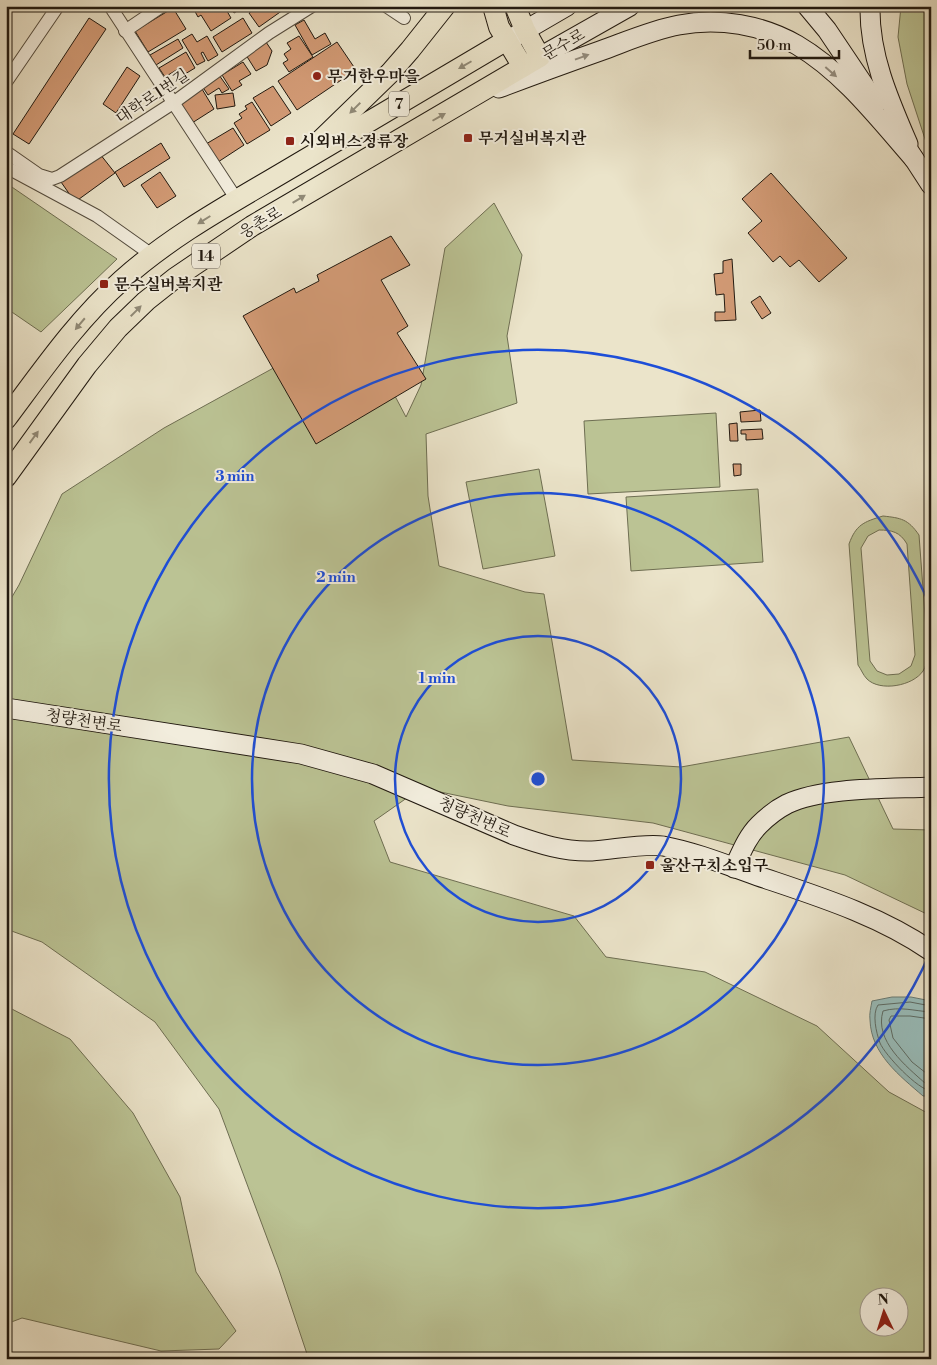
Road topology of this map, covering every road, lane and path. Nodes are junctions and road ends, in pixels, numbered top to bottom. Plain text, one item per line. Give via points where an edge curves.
1 (58, 6) edge
2 (110, 6) edge
3 (162, 6) edge
4 (312, 6) edge
5 (386, 6) edge
6 (445, 6) edge
7 (493, 6) edge
8 (515, 6) edge
9 (567, 6) edge
10 (630, 6) edge
11 (807, 6) edge
12 (821, 6) edge
13 (870, 6) edge
14 (404, 18) dead end
15 (525, 30) junction
16 (125, 31) junction
17 (507, 40) junction
18 (533, 66) junction
19 (6, 82) edge
20 (173, 104) junction
21 (6, 152) edge
22 (914, 158) junction
23 (6, 167) edge
24 (291, 168) junction
25 (931, 185) edge
26 (237, 200) junction
27 (152, 255) junction
28 (6, 419) edge
29 (6, 477) edge
30 (6, 708) edge
31 (931, 787) edge
32 (734, 868) junction
33 (931, 952) edge

1 - 19 street
2 - 16 street
3 - 16 street
4 - 20 street, 대학로1번길 via 269,33
5 - 14 street
6 -> 24 main road via 390,73
7 - 17 main road
8 - 15 main road
9 - 15 main road, 문수로
10 - 18 main road, 문수로
11 - 22 main road via 827,30
12 - 22 main road via 850,45
13 - 22 main road via 874,53
15 - 17 main road, 문수로
15 - 18 main road
16 - 20 street
17 - 18 main road
17 -> 24 main road, 웅촌로 / 7
18 -> 22 main road via 678,25 713,22 748,26 784,38 818,60 863,102
29 -> 18 main road, 웅촌로 / 14 via 87,365 118,328 175,278 245,231 463,102
20 - 21 street, 대학로1번길 via 52,179 39,175
20 - 26 street
22 - 25 main road
23 - 27 street via 97,216
24 - 26 main road, 웅촌로 / 14
26 -> 27 main road, 웅촌로 / 14
27 -> 28 main road, 웅촌로 / 14 via 94,308 59,348
30 - 32 main road, 청량천변로 via 301,754 373,774 537,843 571,851 662,846
31 - 32 main road via 827,793 786,804 758,826
32 - 33 main road, 청량천변로 via 844,906

